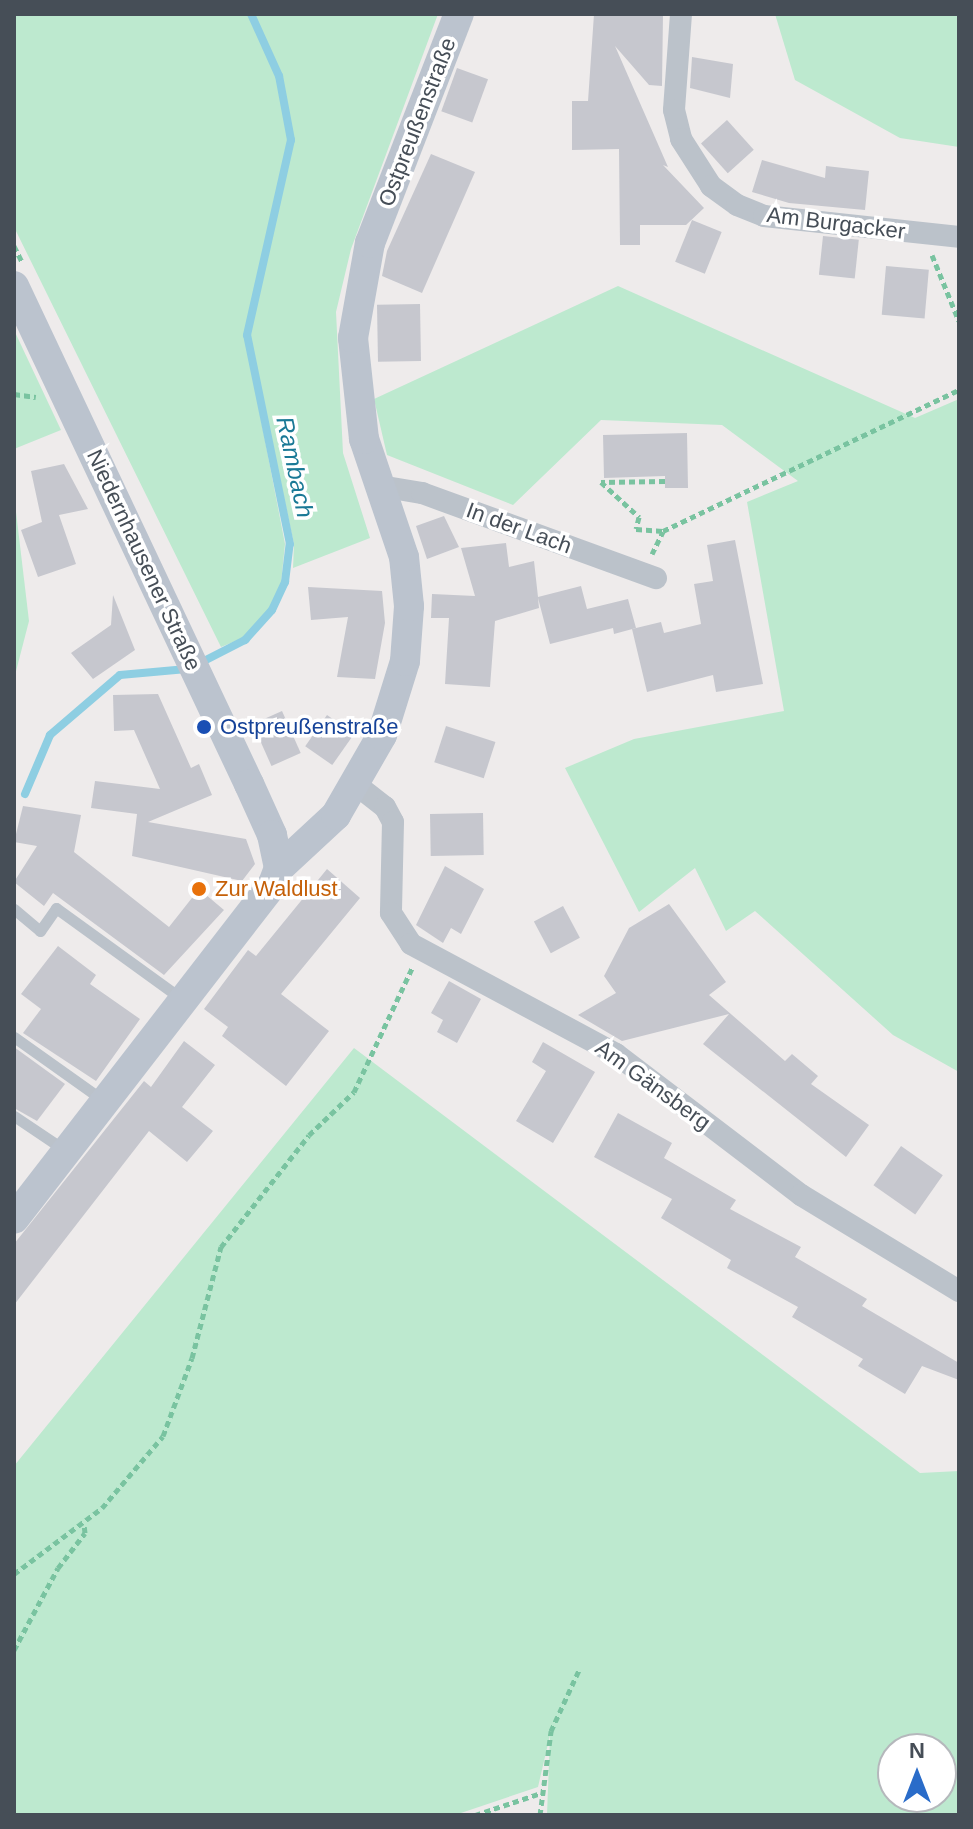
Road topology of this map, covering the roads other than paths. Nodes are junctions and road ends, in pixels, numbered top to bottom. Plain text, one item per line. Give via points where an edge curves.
1 (459, 14) edge
2 (681, 14) edge
3 (959, 237) edge
4 (14, 286) edge
5 (380, 486) junction
6 (656, 578) dead end
7 (354, 783) junction
8 (272, 835) junction
9 (279, 868) junction
10 (14, 909) edge
11 (183, 1000) junction
12 (14, 1037) edge
13 (105, 1101) junction
14 (14, 1116) edge
15 (66, 1151) junction
16 (14, 1219) edge
17 (959, 1291) edge

1 - 5 main road, Ostpreußenstraße via 370,243 356,306 358,410
2 - 3 street, Am Burgacker via 674,110 681,139 711,186 764,216
4 - 8 main road, Niedernhausener Straße
5 - 6 street, In der Lach via 422,493
5 - 7 main road, Ostpreußenstraße via 404,557 409,633 392,711
7 - 8 main road, Ostpreußenstraße via 305,820
7 - 9 main road, Ostpreußenstraße via 326,827
7 - 17 street, Am Gänsberg via 385,807 393,822 391,913 401,935 616,1054 801,1195
8 - 9 main road
9 - 11 main road, Ostpreußenstraße via 273,884
10 - 11 lane via 40,931 56,908
11 - 13 main road, Ostpreußenstraße
12 - 13 lane
13 - 15 main road, Ostpreußenstraße
14 - 15 lane
15 - 16 main road, Ostpreußenstraße

